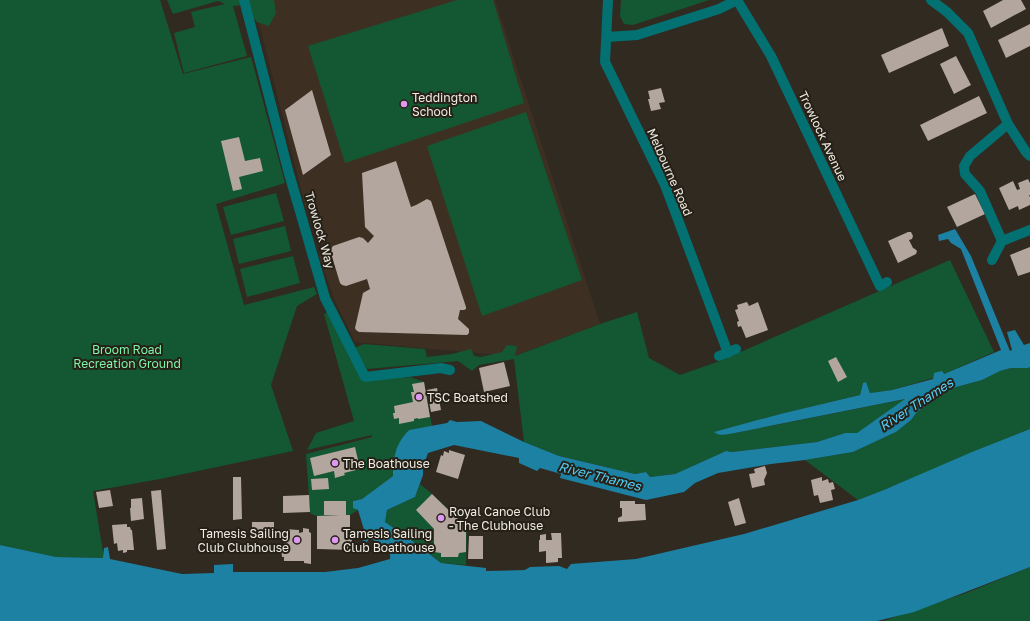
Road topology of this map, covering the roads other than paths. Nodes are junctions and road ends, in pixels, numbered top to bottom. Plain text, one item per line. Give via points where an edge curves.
1 (244, 0) edge
2 (608, 0) edge
3 (737, 0) edge
4 (931, 0) edge
5 (607, 37) junction
6 (1008, 124) junction
7 (1030, 156) edge
8 (1030, 230) edge
9 (1002, 241) junction
10 (992, 260) dead end
11 (880, 285) dead end
12 (728, 353) dead end
13 (450, 370) dead end

1 - 13 street, Trowlock Way via 288,170 325,298 364,377 441,368
2 - 5 street, Melbourne Road
3 - 5 street via 719,9 637,35
3 - 11 street, Trowlock Avenue via 771,56
4 - 6 street via 968,33
5 - 12 street, Melbourne Road via 605,62 664,185
6 - 7 street
6 - 9 street via 970,156 964,166 965,174 980,191
8 - 9 street
9 - 10 street

